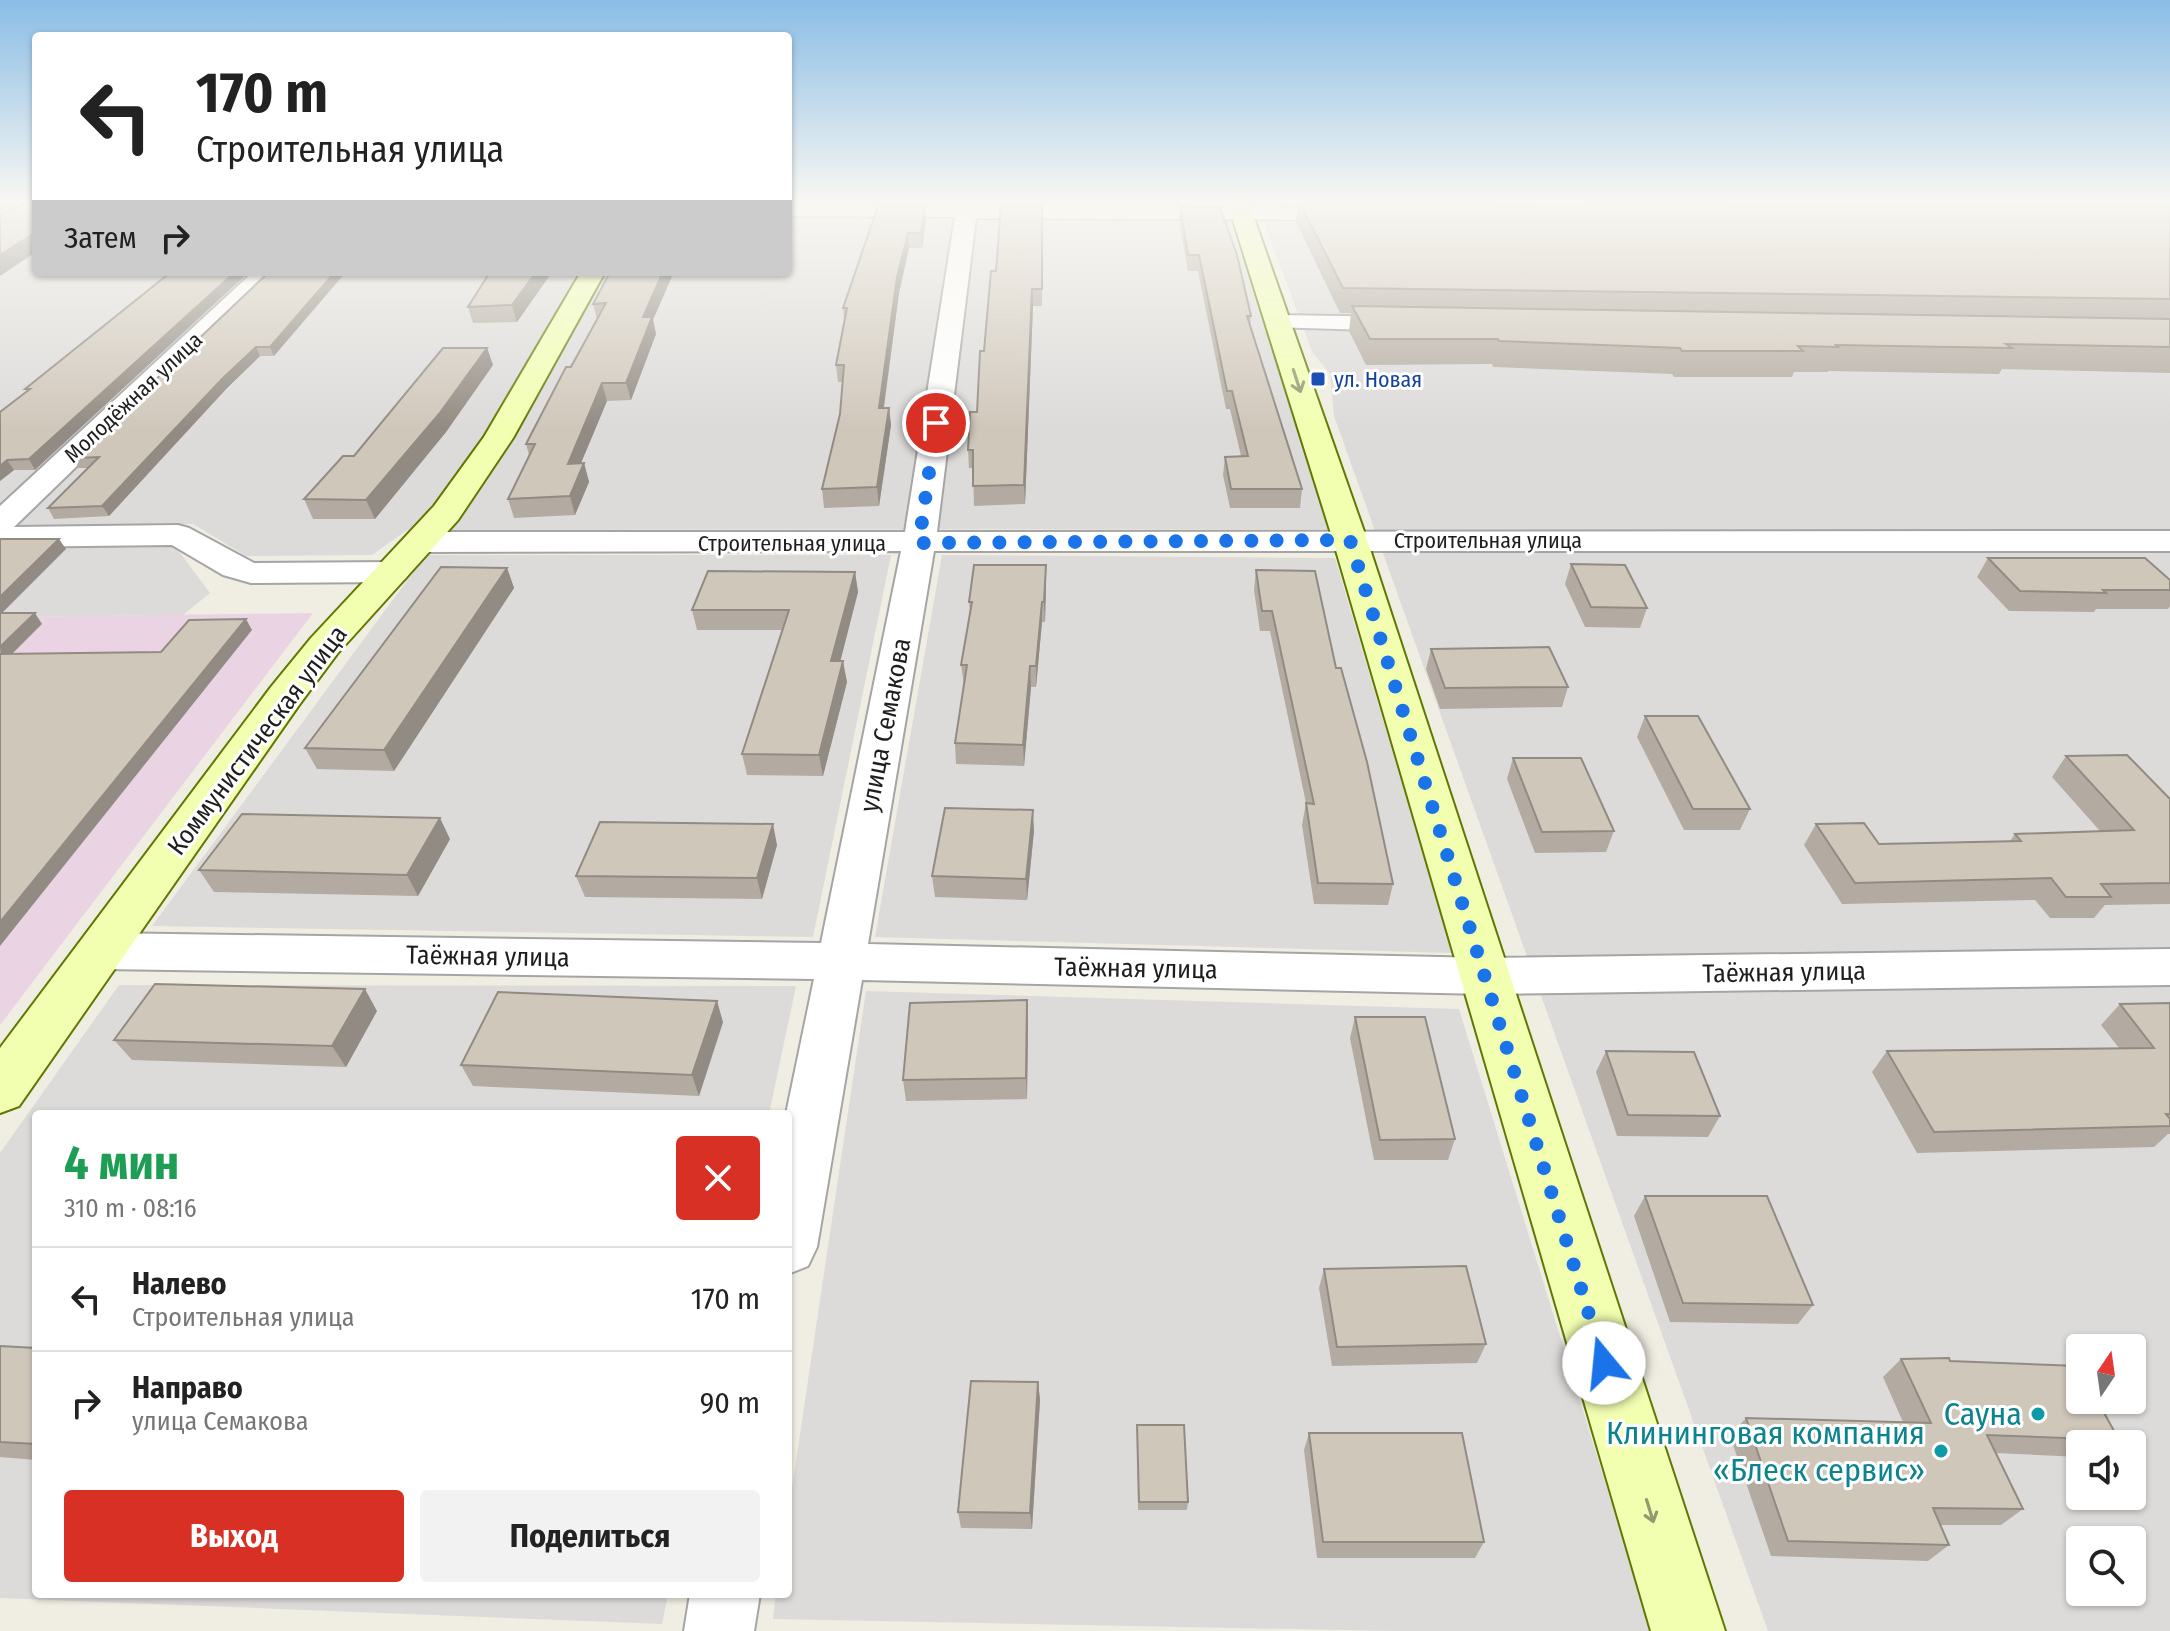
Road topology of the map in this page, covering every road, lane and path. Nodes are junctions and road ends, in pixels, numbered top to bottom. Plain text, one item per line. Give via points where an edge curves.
1 (261, 277) edge
2 (590, 277) edge
3 (957, 277) edge
4 (1263, 277) edge
5 (1278, 322) junction
6 (1423, 324) edge
7 (0, 523) edge
8 (0, 537) edge
9 (1350, 540) junction
10 (2170, 541) edge
11 (422, 542) junction
12 (919, 543) junction
13 (393, 572) junction
14 (102, 951) junction
15 (840, 961) junction
16 (2170, 967) edge
17 (1484, 976) junction
18 (0, 1090) edge
19 (792, 1225) edge
20 (724, 1598) edge
21 (719, 1631) edge
22 (1688, 1631) edge

1 - 7 street, Молодёжная улица
2 - 11 street, Коммунистическая улица via 498,438
3 - 12 street, улица Семакова
4 - 5 street
5 - 6 street
5 -> 9 street
8 - 13 street via 178,535 251,573
9 - 10 street, Строительная улица
9 - 12 street, Строительная улица
9 - 17 street
11 - 12 street, Строительная улица
11 - 13 street, Коммунистическая улица
12 - 15 street, улица Семакова
13 - 14 street, Коммунистическая улица via 285,696
14 - 15 street, Таёжная улица
14 - 18 street, Коммунистическая улица
15 - 17 street, Таёжная улица
15 - 19 street, улица Семакова
16 - 17 street, Таёжная улица
17 -> 22 street
20 - 21 street

